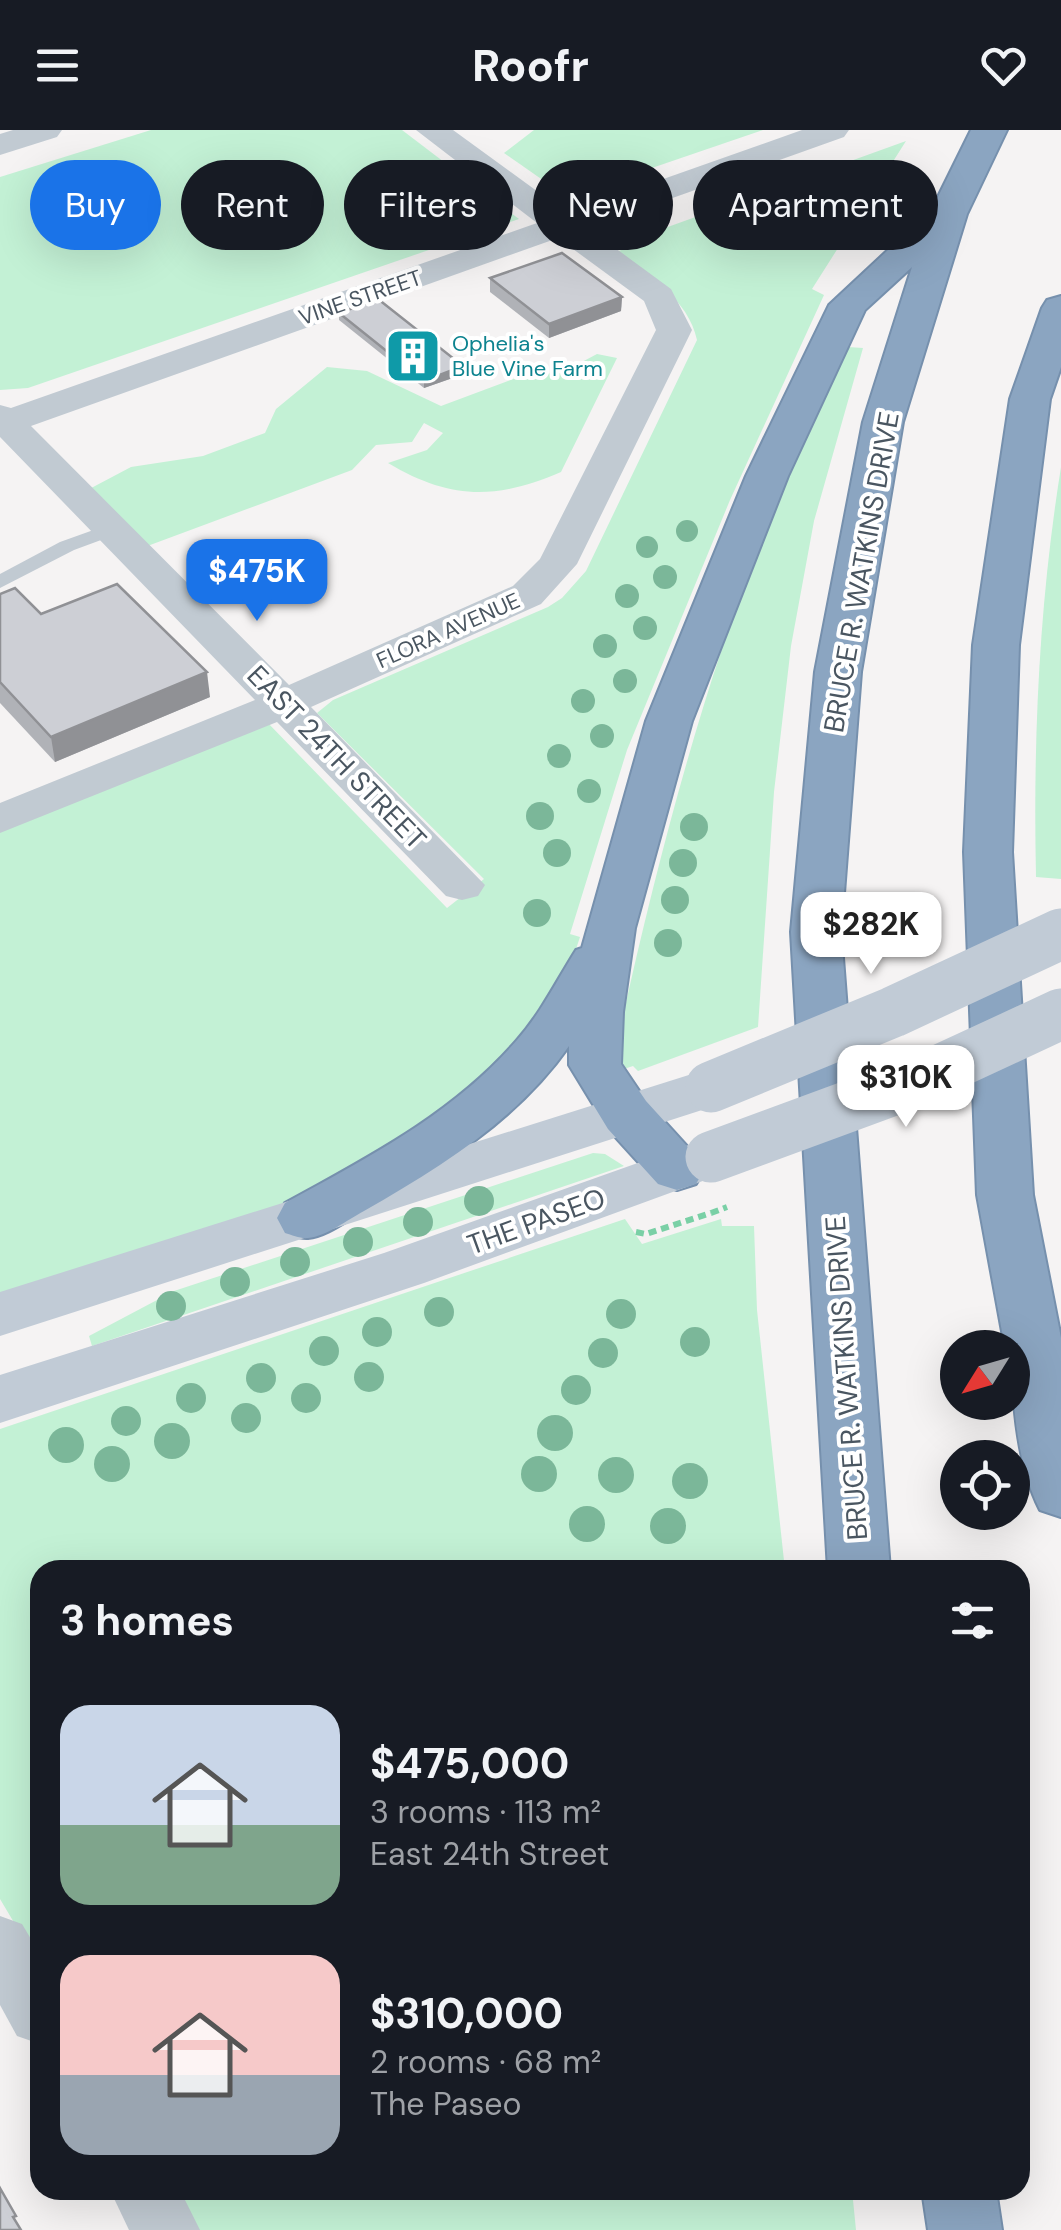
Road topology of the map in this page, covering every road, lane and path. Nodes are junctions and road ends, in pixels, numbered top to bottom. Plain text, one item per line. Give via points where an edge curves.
1 (46, 130) edge
2 (432, 130) edge
3 (833, 130) edge
4 (983, 142) edge
5 (0, 145) edge
6 (673, 180) edge
7 (533, 203) edge
8 (948, 214) junction
9 (533, 225) edge
10 (596, 250) edge
11 (1061, 308) edge
12 (2, 421) edge
13 (113, 529) junction
14 (0, 554) edge
15 (8, 578) edge
16 (286, 703) junction
17 (0, 819) edge
18 (462, 884) dead end
19 (610, 928) junction
20 (1061, 934) edge
21 (1061, 1014) edge
22 (627, 1115) junction
23 (694, 1164) junction
24 (305, 1218) junction
25 (0, 1314) edge
26 (0, 1399) edge
27 (1061, 1492) edge
28 (858, 1560) edge
29 (0, 1945) edge
30 (30, 1997) edge
31 (149, 2200) edge
32 (960, 2200) edge
33 (166, 2230) edge
34 (965, 2230) edge

1 - 5 street
2 - 7 street
3 - 6 street, VINE STREET
4 - 8 highway, BRUCE R. WATKINS DRIVE
8 - 19 highway via 848,305 766,476 669,721
8 - 28 highway, BRUCE R. WATKINS DRIVE via 883,422 838,672 816,932
9 - 12 street, VINE STREET
10 - 16 street, FLORA AVENUE via 658,296 674,330 557,564 527,595
11 - 27 highway via 1030,398 999,626 988,852 1004,1195
12 - 13 street, EAST 24TH STREET
13 - 15 lane
13 - 16 street, EAST 24TH STREET
14 - 15 lane
16 - 17 street, FLORA AVENUE
16 - 18 street, EAST 24TH STREET
19 - 22 highway via 595,1065
19 - 24 highway via 570,1009 502,1092 461,1128
20 - 22 main road, bridge via 894,1012
21 - 23 main road, THE PASEO, bridge via 912,1083
22 - 23 highway
22 - 24 main road
23 - 26 main road, THE PASEO via 404,1268
24 - 25 main road
29 - 30 street
31 - 33 street
32 - 34 highway

